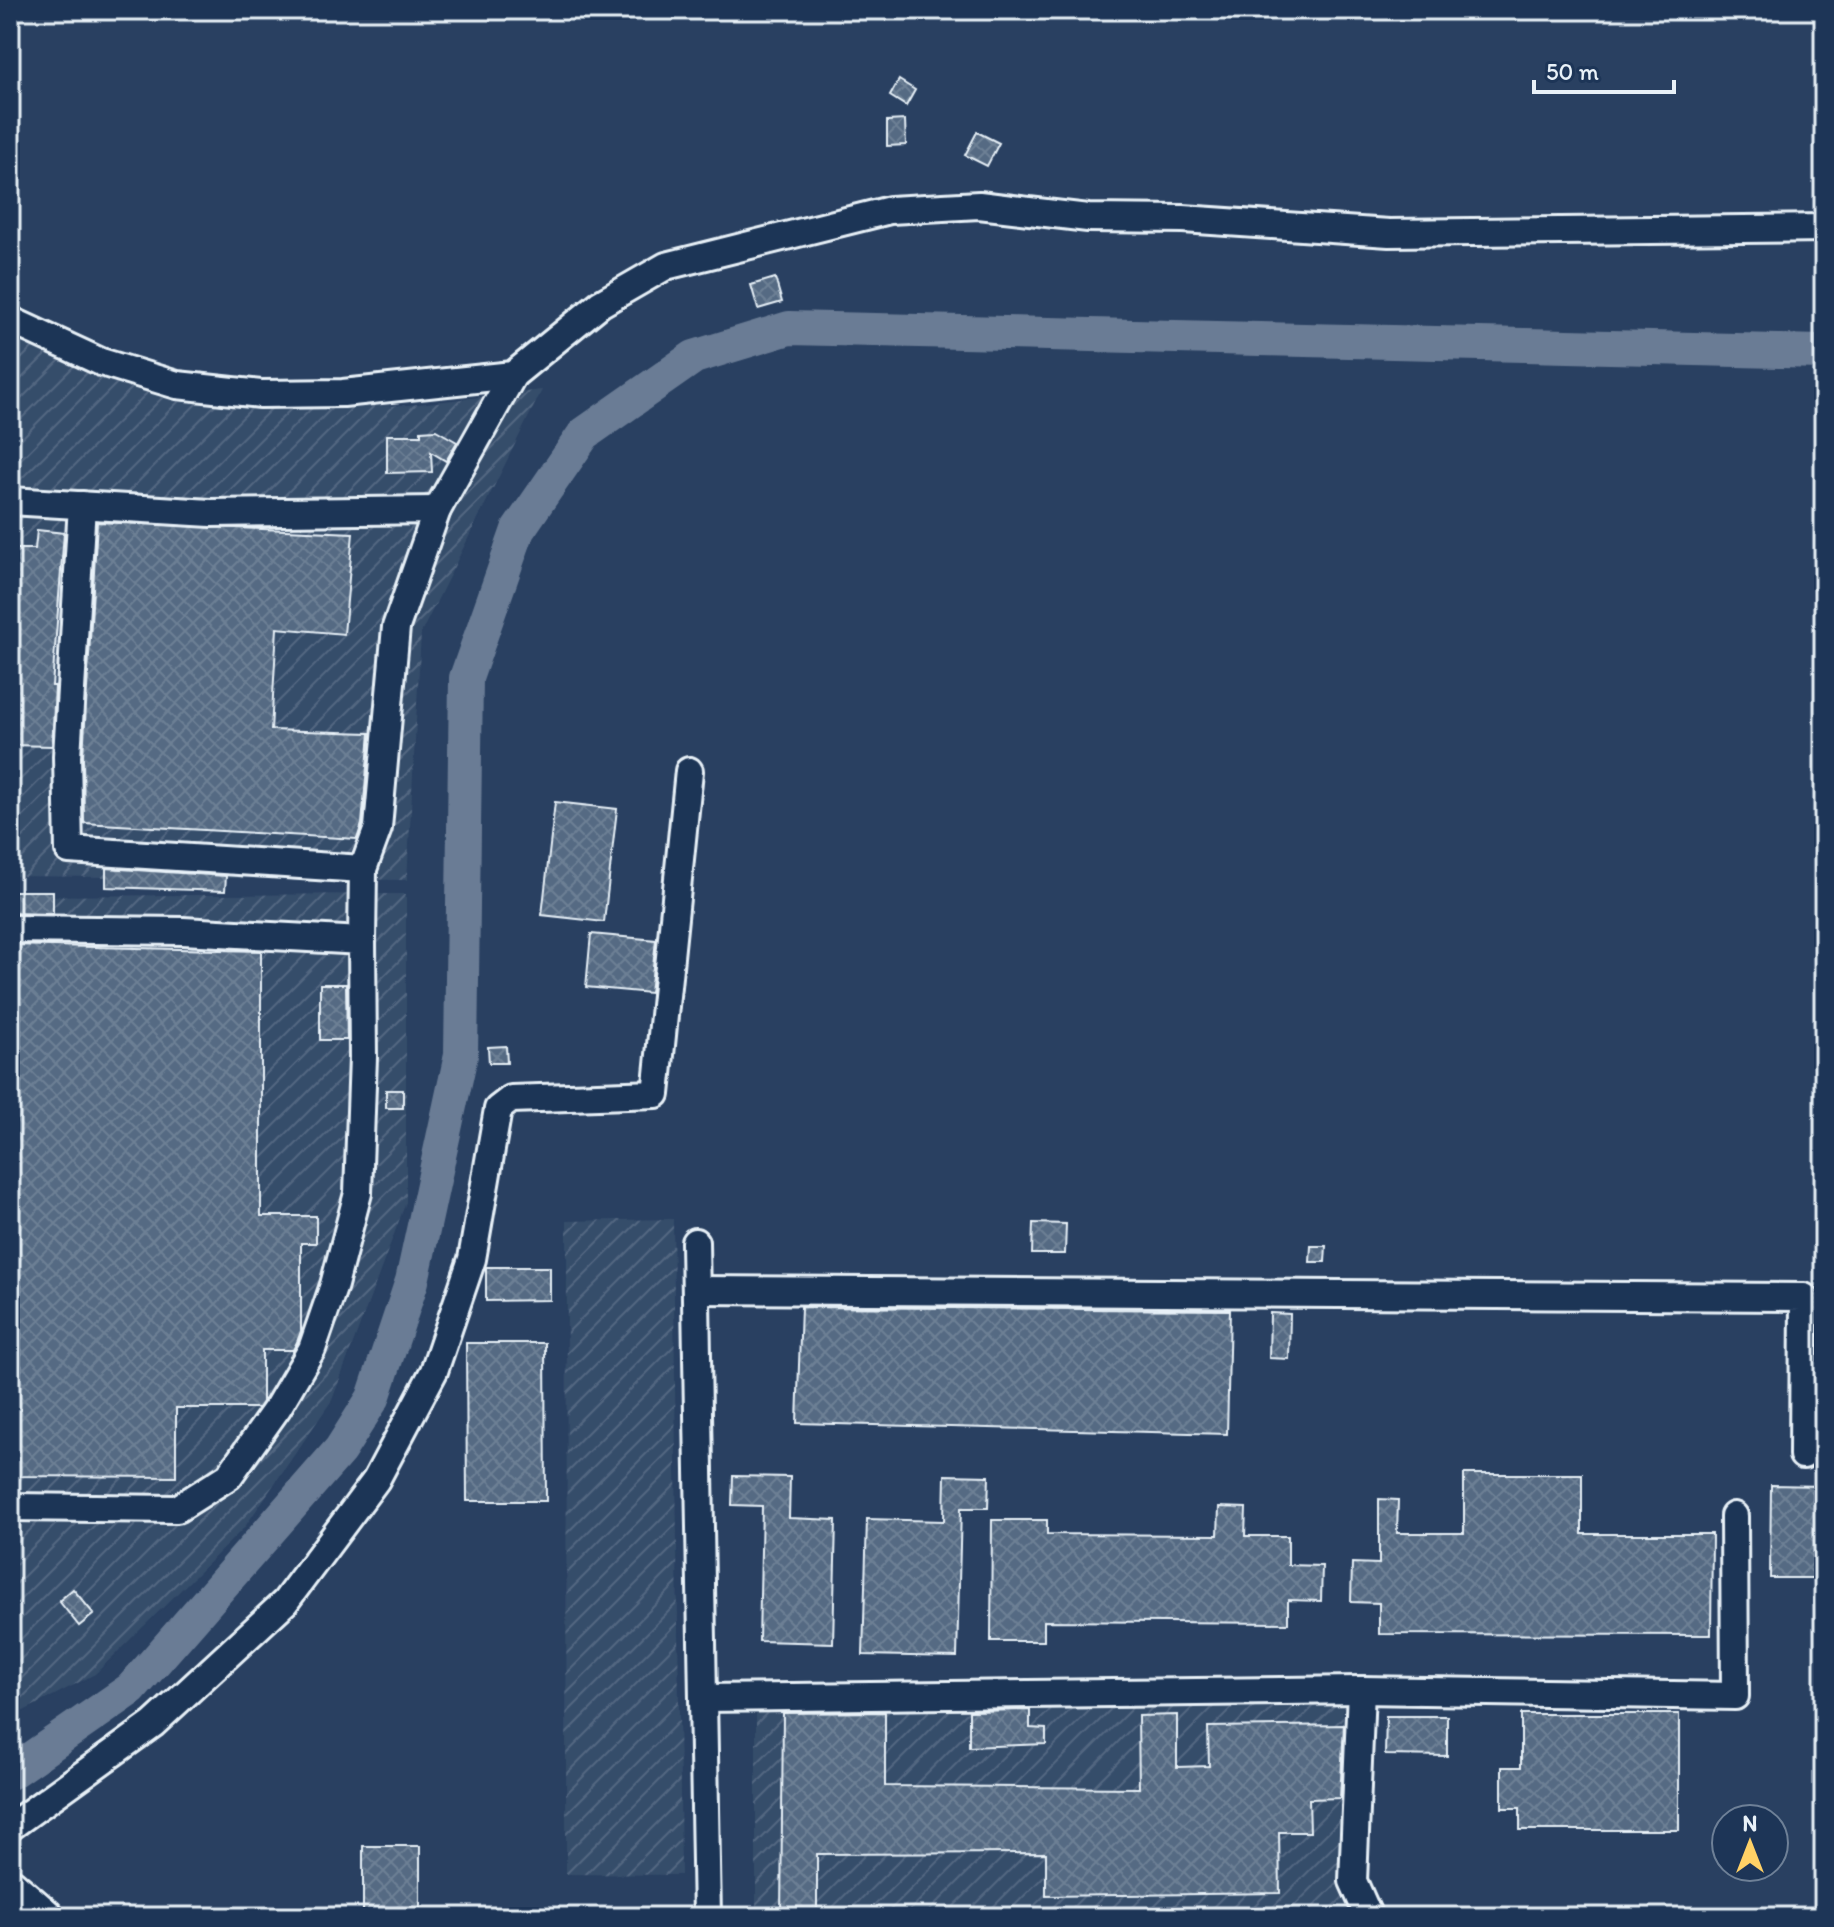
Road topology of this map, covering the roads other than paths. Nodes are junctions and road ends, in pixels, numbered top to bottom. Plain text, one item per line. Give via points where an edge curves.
1 (1824, 228) edge
2 (10, 320) edge
3 (513, 375) junction
4 (10, 501) edge
5 (82, 505) junction
6 (437, 510) junction
7 (689, 771) dead end
8 (363, 869) junction
9 (10, 929) edge
10 (362, 941) junction
11 (695, 1242) dead end
12 (696, 1290) junction
13 (1803, 1455) dead end
14 (10, 1507) edge
15 (1734, 1516) dead end
16 (1361, 1690) junction
17 (703, 1698) junction
18 (10, 1827) edge
19 (10, 1886) edge
20 (46, 1917) edge
21 (707, 1917) edge
22 (1369, 1917) edge

1 - 3 street via 1389,233 1088,218 979,205 890,210 666,266 600,304
2 - 3 street via 101,362 177,385 261,394 343,393
3 - 6 street
4 - 5 street
5 - 6 street via 211,513
5 - 8 street via 67,756 69,850
6 - 8 street via 396,627 378,828
7 - 18 street via 656,1094 511,1099 498,1109 472,1259 434,1371 376,1480 285,1602 153,1724
8 - 10 street
9 - 10 street
10 - 14 street via 358,1193 312,1349 278,1407 229,1476 177,1509
11 - 12 street
12 - 13 street via 1804,1297
12 - 17 street
15 - 16 street via 1735,1696
16 - 17 street
16 - 22 street via 1353,1881
17 - 21 street
19 - 20 main road

